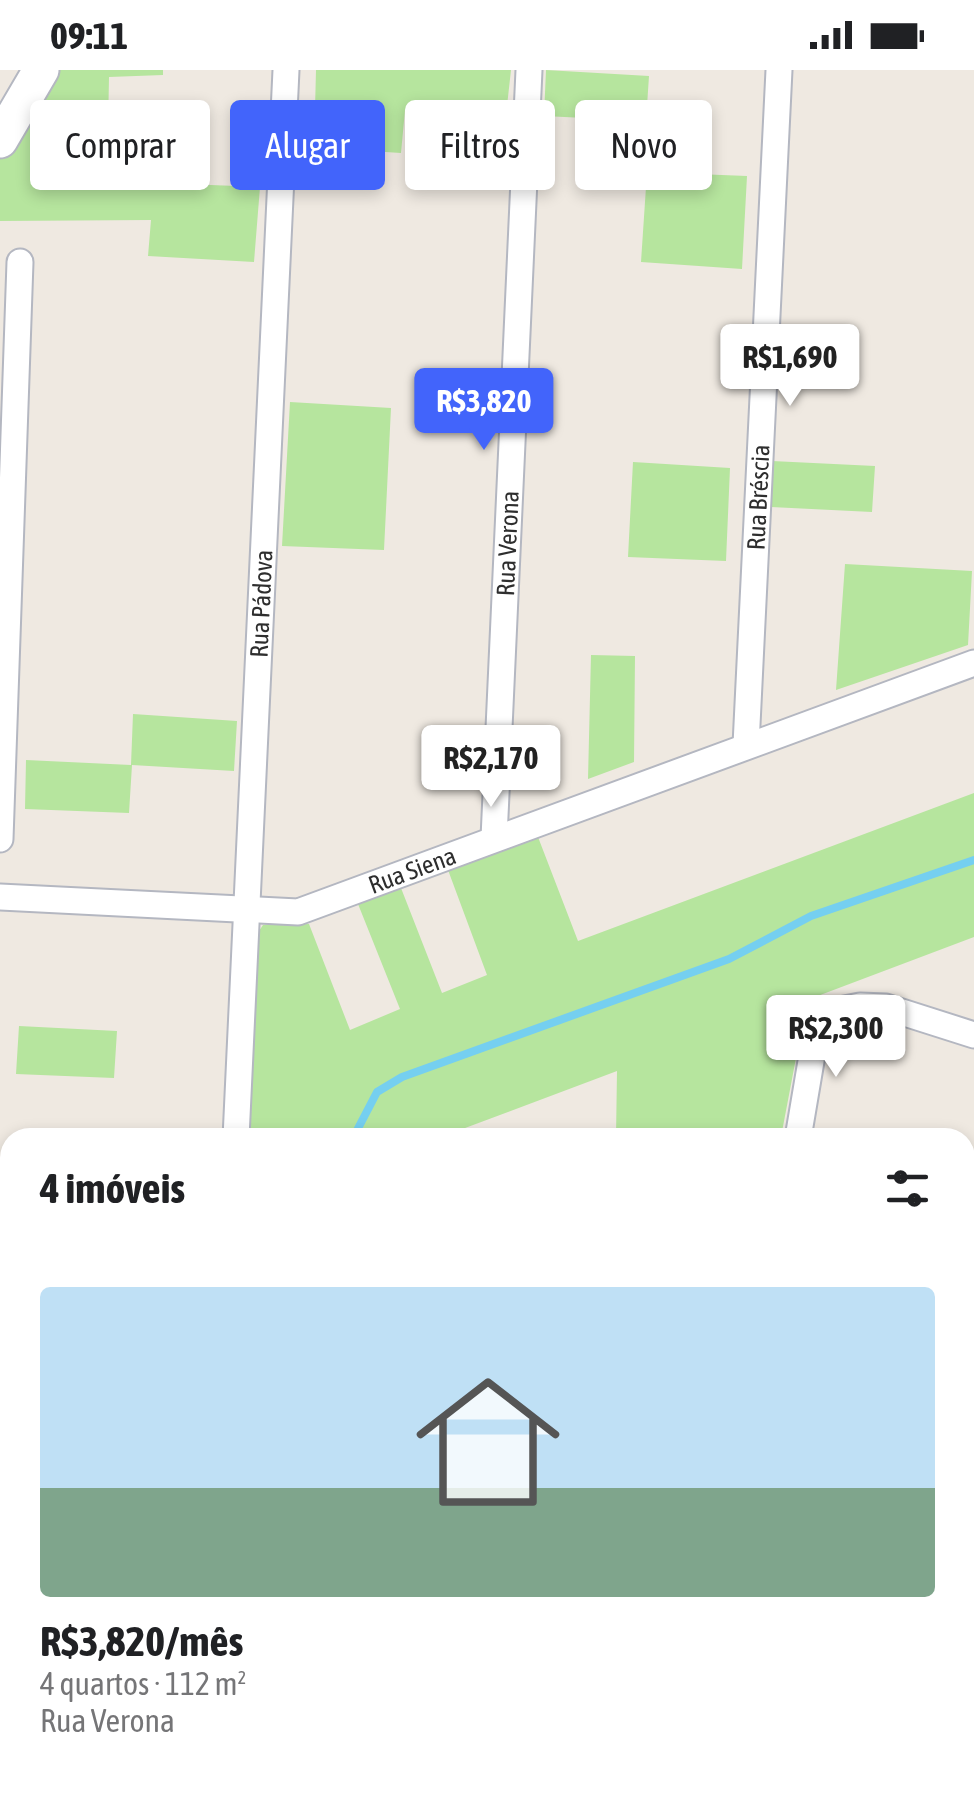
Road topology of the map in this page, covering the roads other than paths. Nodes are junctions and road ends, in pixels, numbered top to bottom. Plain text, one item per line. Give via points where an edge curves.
1 (40, 70) edge
2 (286, 70) edge
3 (528, 70) edge
4 (779, 70) edge
5 (0, 140) edge
6 (20, 262) dead end
7 (974, 662) edge
8 (746, 745) junction
9 (0, 838) edge
10 (494, 838) junction
11 (0, 897) edge
12 (246, 910) junction
13 (974, 1035) edge
14 (236, 1128) edge
15 (800, 1128) edge

1 - 5 main road
2 - 12 street, Rua Pádova
3 - 10 street, Rua Verona
4 - 8 street, Rua Bréscia
6 - 9 street
7 - 8 street, Rua Siena
8 - 10 street, Rua Siena
10 - 12 street, Rua Siena via 298,912
11 - 12 street, Rua Siena
12 - 14 street, Rua Pádova
13 - 15 street via 872,1006 819,1014

